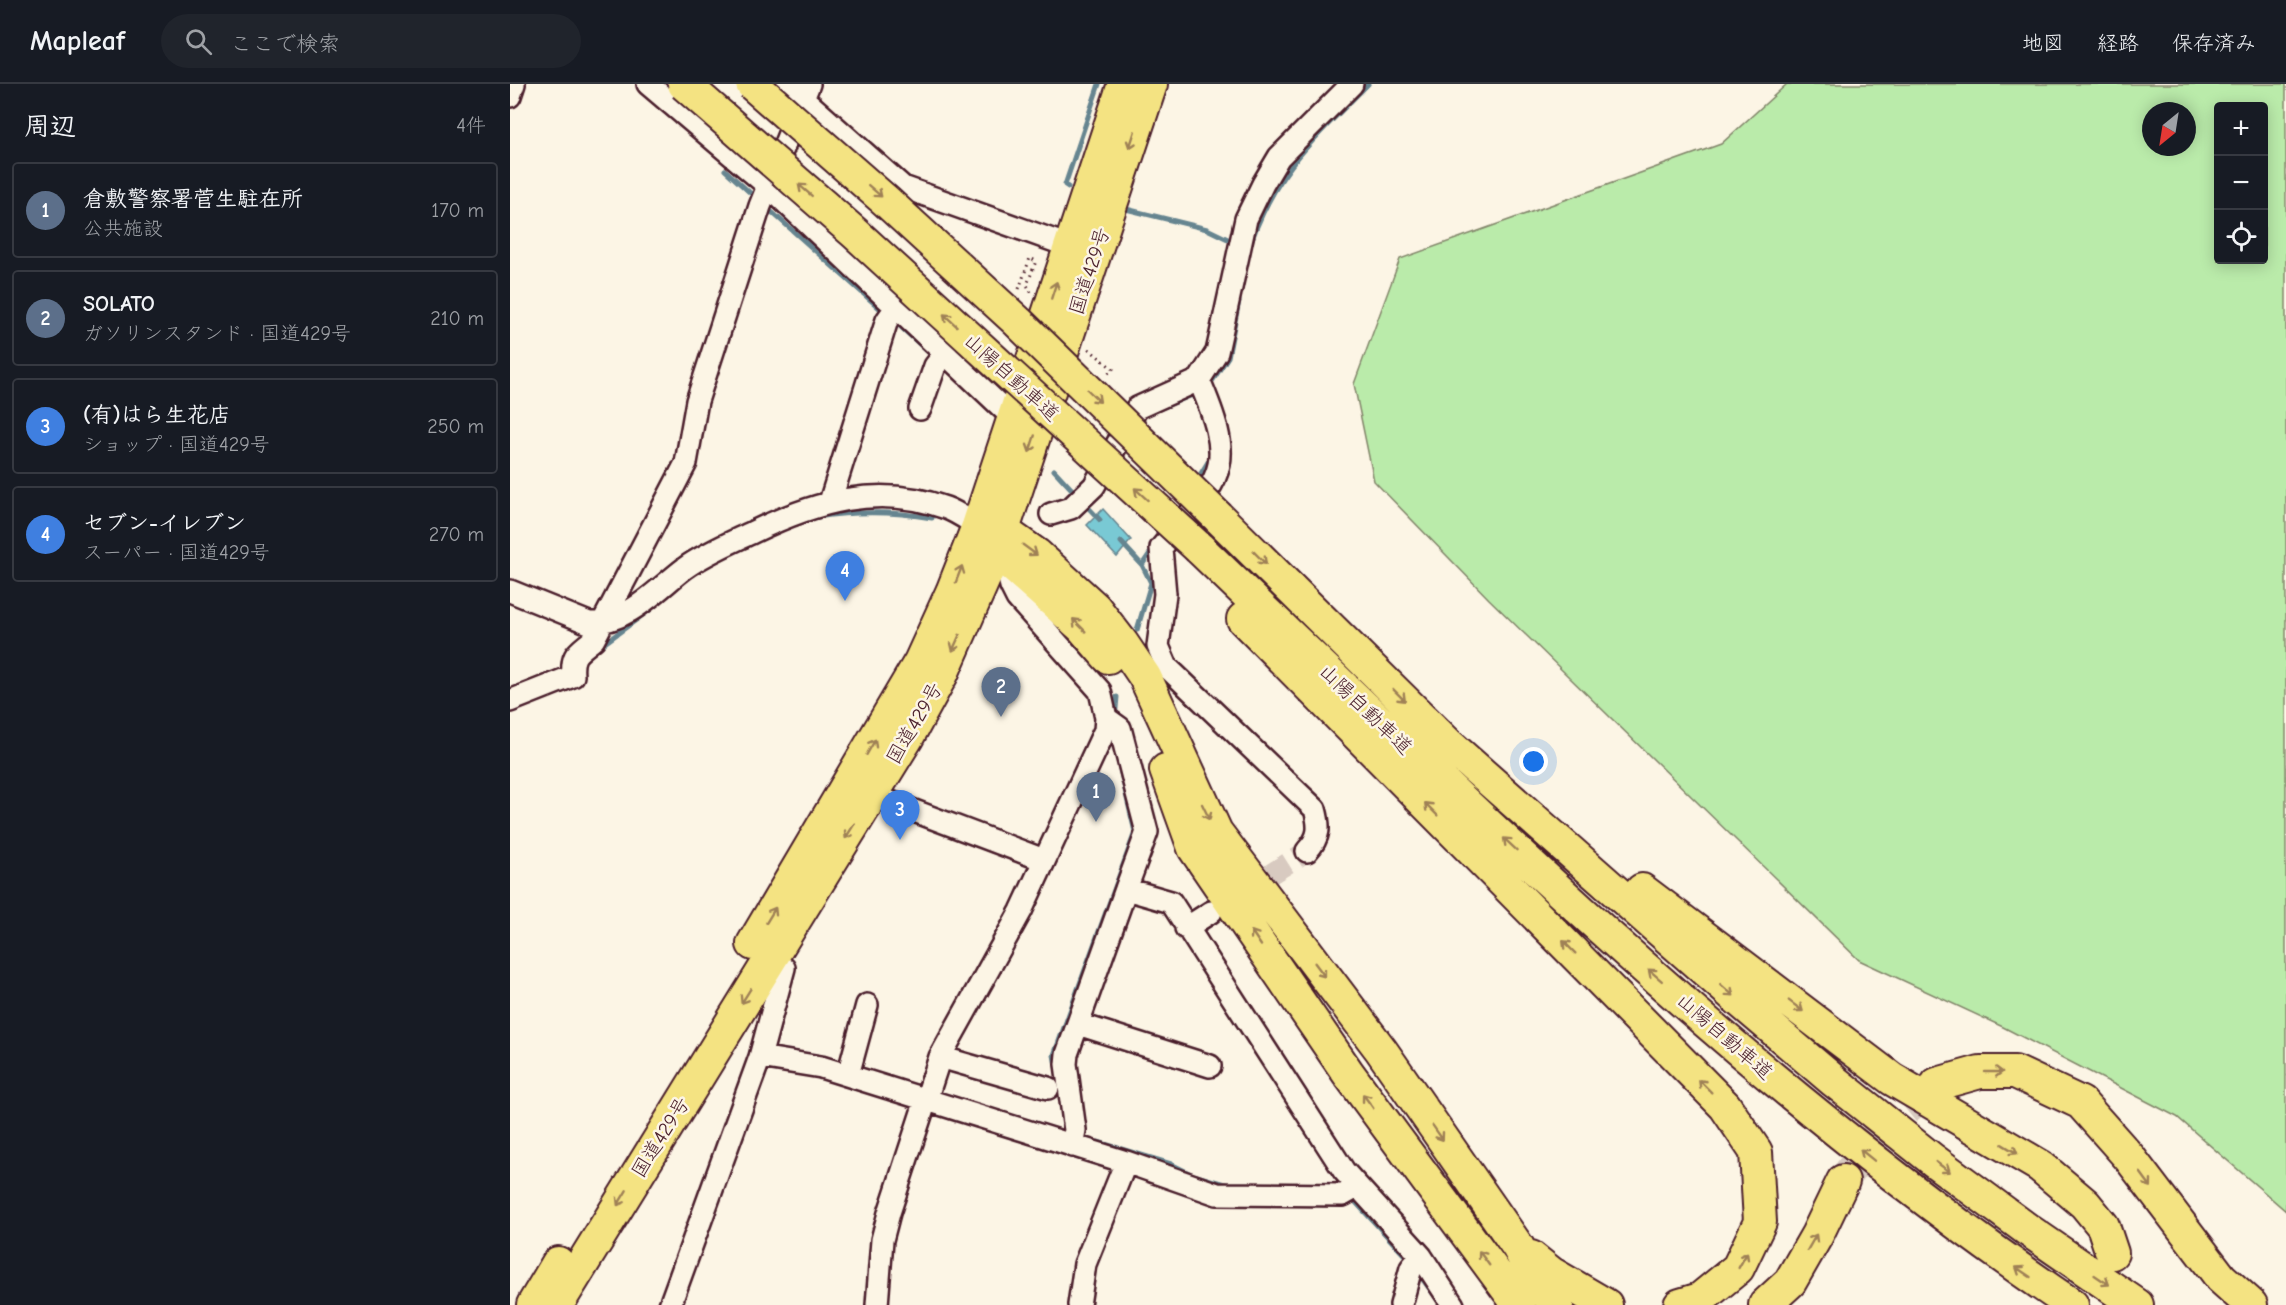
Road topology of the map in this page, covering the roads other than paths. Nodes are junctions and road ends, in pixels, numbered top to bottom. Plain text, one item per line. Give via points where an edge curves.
1 (514, 84) edge
2 (648, 84) edge
3 (684, 84) edge
4 (752, 84) edge
5 (787, 84) edge
6 (1124, 84) edge
7 (1151, 84) edge
8 (1352, 84) edge
9 (806, 91) edge
10 (510, 96) edge
11 (764, 196) junction
12 (1069, 246) junction
13 (892, 313) junction
14 (941, 359) junction
15 (1199, 380) junction
16 (920, 409) dead end
17 (1013, 418) junction
18 (830, 502) junction
19 (1051, 514) dead end
20 (995, 541) junction
21 (1199, 548) junction
22 (510, 591) edge
23 (603, 623) junction
24 (510, 701) edge
25 (1111, 721) junction
26 (1448, 743) junction
27 (872, 795) junction
28 (1307, 851) tunnel mouth
29 (1044, 860) junction
30 (1126, 889) junction
31 (1210, 912) dead end
32 (1186, 928) junction
33 (760, 953) junction
34 (867, 1005) dead end
35 (1078, 1024) junction
36 (760, 1057) junction
37 (940, 1057) junction
38 (1210, 1066) dead end
39 (848, 1075) junction
40 (1937, 1084) tunnel mouth
41 (1048, 1088) dead end
42 (925, 1100) junction
43 (1074, 1138) junction
44 (1126, 1162) junction
45 (1843, 1181) tunnel mouth
46 (1350, 1192) junction
47 (1518, 1247) junction
48 (2112, 1253) dead end
49 (1416, 1261) junction
50 (532, 1305) edge
51 (557, 1305) edge
52 (670, 1305) edge
53 (877, 1305) edge
54 (1079, 1305) edge
55 (1401, 1305) edge
56 (1453, 1305) edge
57 (1519, 1305) edge
58 (1557, 1305) edge
59 (1606, 1305) edge
60 (1680, 1305) edge
61 (1765, 1305) edge
62 (2072, 1305) edge
63 (2137, 1305) edge
64 (2251, 1305) edge

1 - 10 street
2 - 11 street
21 -> 3 highway, 山陽自動車道, bridge via 856,234
4 -> 26 highway, 山陽自動車道, bridge via 1018,322
5 - 9 street
6 - 12 highway, 国道429号
7 -> 20 highway, 国道429号
8 - 15 street via 1280,157 1263,184 1243,230 1217,352
9 - 11 street
9 - 12 street via 903,187
11 - 13 street
11 - 23 street via 697,401 686,463
17 -> 12 highway, 国道429号
13 - 14 street
13 - 18 street
14 - 16 street
14 - 17 street
15 - 19 street via 1137,408 1094,486 1081,500
15 - 28 street via 1221,446 1220,468 1214,485 1161,548 1165,594 1158,646 1167,666 1315,809 1320,826 1317,841
17 - 20 highway, 国道429号
18 - 20 street via 868,496 946,508
18 - 23 street via 788,515 720,548 687,567 624,616
20 - 25 street via 1017,598 1100,691
20 -> 27 highway, 国道429号 via 942,674
33 -> 20 highway, 国道429号 via 920,662 953,588
20 -> 47 highway via 1037,555 1095,608 1122,643 1145,677 1216,832 1380,1050
57 -> 20 highway via 1347,1073 1194,849 1151,725 1133,692 1082,627
60 -> 21 highway via 1700,1299 1738,1268 1751,1244 1760,1222 1756,1152 1725,1106 1212,588
62 -> 21 highway, 山陽自動車道 via 1910,1189 1718,1031 1443,782
22 - 23 street via 589,623
23 - 24 street via 594,639 574,656 573,676
25 - 29 street
25 - 30 street via 1131,764 1147,832
26 -> 48 highway via 1892,1079 2040,1166 2085,1204 2103,1226
26 -> 63 highway, 山陽自動車道 via 1834,1081 1981,1195
27 - 29 street
27 -> 33 highway, 国道429号
29 - 37 street via 1021,911
30 - 32 street via 1171,902
30 - 35 street
31 - 32 street
32 - 46 street via 1344,1171
33 - 36 street via 784,968
33 - 50 highway, 国道429号
33 -> 51 highway, 国道429号
34 - 39 street
35 - 38 street
35 - 43 street via 1066,1064
36 - 39 street
36 - 52 street
37 - 41 street
37 - 42 street
39 - 42 street
40 -> 64 highway via 1980,1072 2015,1072 2081,1103 2129,1157 2221,1278
42 - 43 street
42 - 53 street via 882,1240
43 - 44 street
44 - 46 street via 1217,1194
44 - 54 street via 1085,1264
61 -> 45 highway via 1790,1282
46 - 49 street
47 - 58 highway via 1537,1284
47 - 59 highway via 1551,1273
49 - 55 street
49 - 56 street

